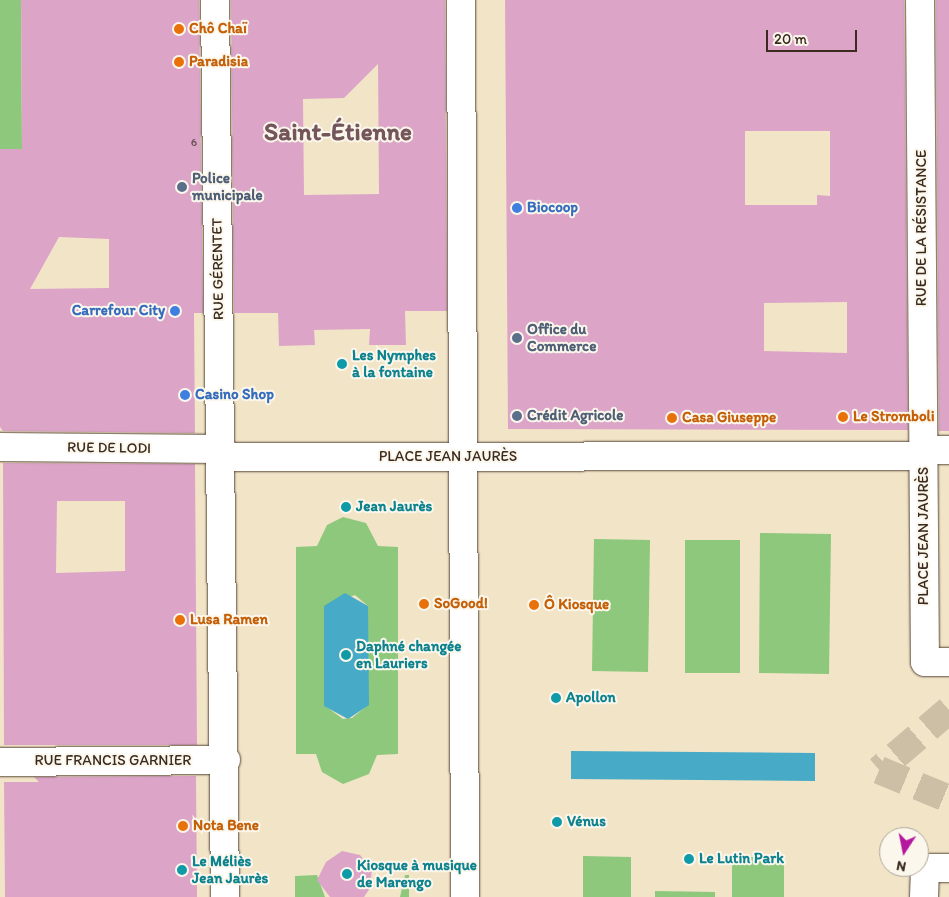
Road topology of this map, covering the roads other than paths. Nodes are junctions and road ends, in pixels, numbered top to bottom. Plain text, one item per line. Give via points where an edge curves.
1 (215, 0) edge
2 (461, 0) edge
3 (474, 0) edge
4 (920, 0) edge
5 (0, 447) edge
6 (219, 449) junction
7 (949, 450) edge
8 (923, 456) junction
9 (471, 457) junction
10 (937, 662) edge
11 (226, 760) junction
12 (0, 762) edge
13 (937, 868) edge
14 (225, 897) edge
15 (465, 897) edge
16 (478, 897) edge
17 (924, 897) edge

1 - 6 street, RUE GÉRENTET
2 - 9 street
3 - 9 street
4 - 8 street, RUE DE LA RÉSISTANCE
5 - 6 street, RUE DE LODI
6 - 9 street, PLACE JEAN JAURÈS via 231,457
6 - 11 street via 223,466
7 - 8 street via 930,450
8 - 9 street, PLACE JEAN JAURÈS
8 - 10 street, PLACE JEAN JAURÈS
9 - 15 street
9 - 16 street
11 - 12 street, RUE FRANCIS GARNIER
11 - 14 street
13 - 17 street

